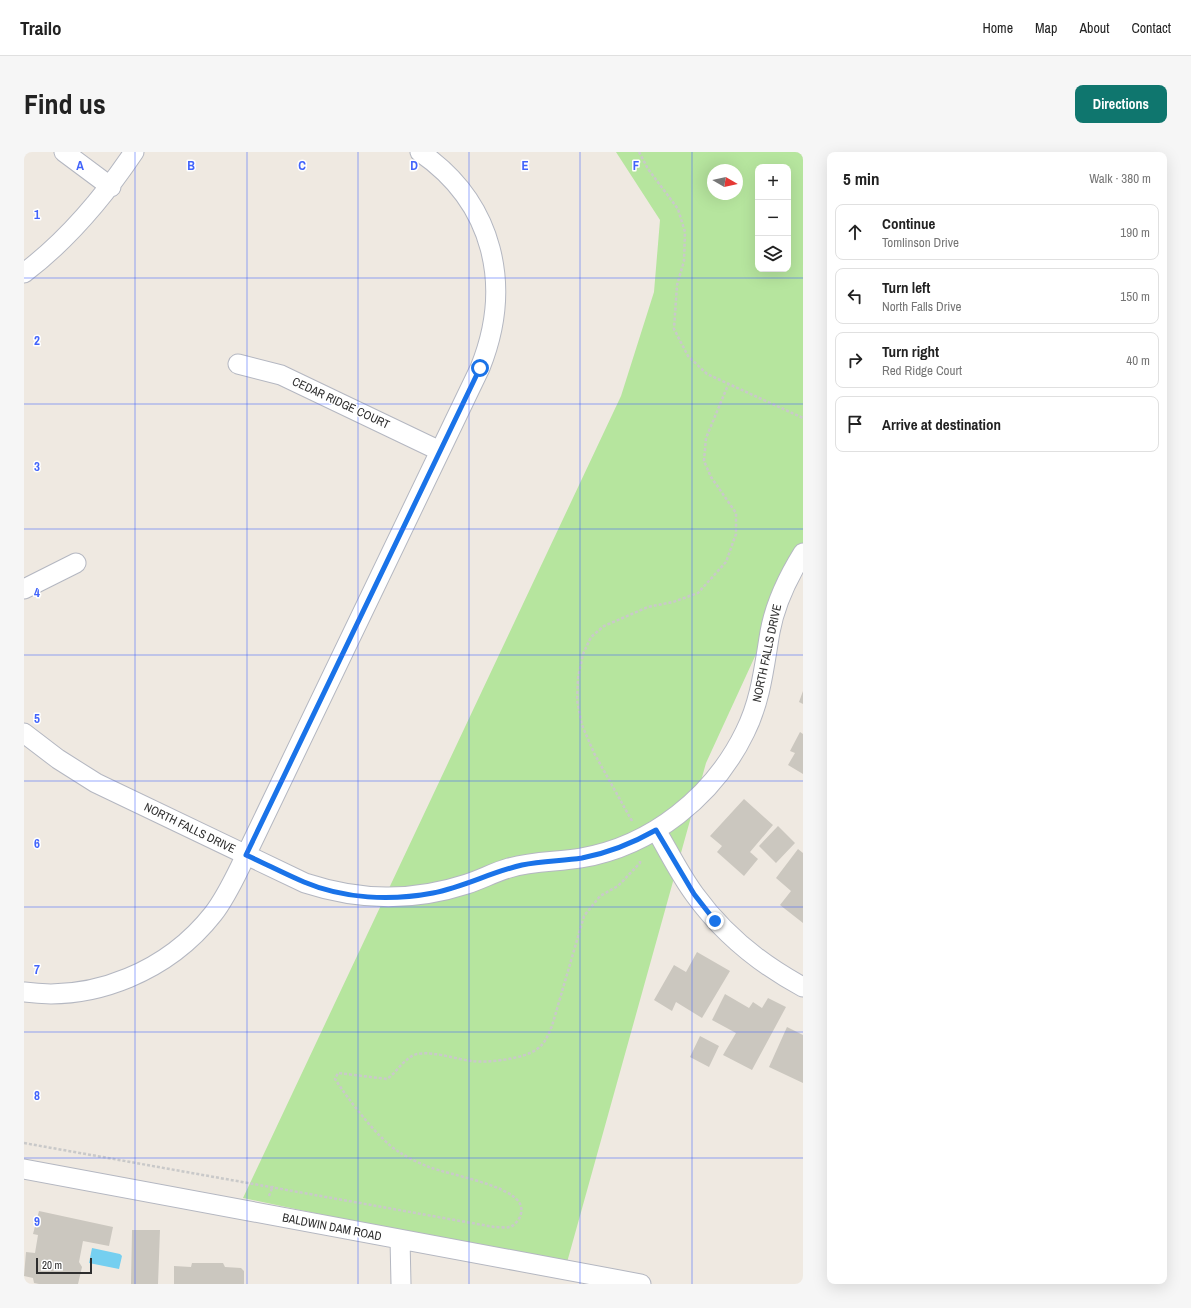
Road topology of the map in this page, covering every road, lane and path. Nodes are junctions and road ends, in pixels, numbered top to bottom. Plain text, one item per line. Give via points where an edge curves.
1 (64, 152) edge
2 (134, 152) edge
3 (420, 152) edge
4 (639, 152) edge
5 (110, 186) junction
6 (24, 273) edge
7 (238, 364) dead end
8 (728, 385) junction
9 (803, 418) edge
10 (440, 451) junction
11 (803, 553) edge
12 (76, 563) dead end
13 (24, 589) edge
14 (24, 733) edge
15 (649, 834) junction
16 (246, 855) junction
17 (803, 987) edge
18 (24, 992) edge
19 (24, 1143) edge
20 (24, 1169) edge
21 (400, 1239) junction
22 (401, 1284) edge
23 (641, 1284) edge

1 - 5 street
2 - 5 street
3 - 10 street via 456,183 473,208 484,229 496,281 495,317 487,351
4 - 8 path via 648,169 678,209 685,232 684,260 677,285 674,329 688,356 707,374
5 - 6 street via 74,229
7 - 10 street, CEDAR RIDGE COURT via 281,375
8 - 9 path
8 - 15 path via 706,438 704,461 711,477 736,513 736,534 726,562 698,593 648,607 604,626 591,636 583,654 578,678 577,700 582,725 594,753
10 - 16 street
11 - 15 street, NORTH FALLS DRIVE via 778,603 770,631 757,703 746,732 728,763 708,788 685,810
12 - 13 street
14 - 16 street, NORTH FALLS DRIVE via 96,783
15 - 16 street, NORTH FALLS DRIVE via 613,850 582,858 515,866 446,890 402,897 366,897 329,891 305,883
15 - 17 street via 715,921 735,941 762,963
15 - 19 path via 640,863 618,886 600,896 584,916 552,1026 544,1043 537,1050 516,1058 474,1061 418,1054 409,1057 387,1079 338,1073 335,1079 385,1143 399,1153 428,1167 511,1194 520,1203 522,1211 518,1221 509,1227 494,1228
16 - 18 street via 230,889 213,914 194,935 146,970 92,989 62,994
20 - 21 street, BALDWIN DAM ROAD
21 - 22 street
21 - 23 street, BALDWIN DAM ROAD

